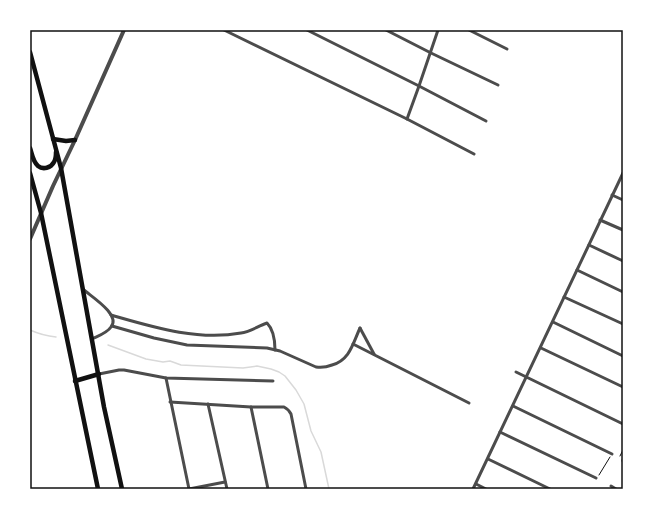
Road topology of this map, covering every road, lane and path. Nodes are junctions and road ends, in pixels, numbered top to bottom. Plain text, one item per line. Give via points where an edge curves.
1 (124, 30) edge
2 (224, 30) edge
3 (307, 30) edge
4 (386, 30) edge
5 (438, 30) edge
6 (469, 30) edge
7 (507, 49) dead end
8 (30, 52) edge
9 (431, 52) junction
10 (498, 85) dead end
11 (419, 86) junction
12 (407, 119) junction
13 (486, 121) dead end
14 (54, 138) junction
15 (75, 140) junction
16 (30, 148) edge
17 (56, 149) junction
18 (474, 154) dead end
19 (61, 168) junction
20 (30, 173) edge
21 (623, 173) edge
22 (612, 195) junction
23 (623, 200) edge
24 (41, 213) junction
25 (600, 220) junction
26 (623, 230) edge
27 (30, 239) edge
28 (589, 245) junction
29 (623, 261) edge
30 (577, 270) junction
31 (84, 290) junction
32 (623, 292) edge
33 (564, 297) junction
34 (111, 315) junction
35 (553, 322) junction
36 (623, 324) edge
37 (112, 326) junction
38 (92, 339) junction
39 (353, 344) junction
40 (541, 348) junction
41 (276, 350) junction
42 (375, 355) junction
43 (623, 356) edge
44 (516, 372) dead end
45 (99, 374) junction
46 (526, 376) junction
47 (166, 378) junction
48 (75, 381) junction
49 (273, 381) dead end
50 (623, 387) edge
51 (170, 402) junction
52 (469, 402) dead end
53 (208, 404) junction
54 (512, 406) junction
55 (251, 407) junction
56 (623, 424) edge
57 (500, 432) junction
58 (623, 450) edge
59 (612, 454) joint
60 (488, 459) junction
61 (623, 460) edge
62 (596, 478) joint
63 (225, 482) junction
64 (476, 484) junction
65 (611, 486) dead end
66 (98, 489) edge
67 (122, 489) edge
68 (189, 489) edge
69 (227, 489) edge
70 (268, 489) edge
71 (306, 489) edge
72 (473, 489) edge
73 (486, 489) edge
74 (550, 489) edge
75 (616, 489) edge

1 - 15 street
2 - 12 street
3 - 11 street
4 - 9 street
5 - 9 street
6 - 7 street
8 - 14 main road
9 - 10 street
9 - 11 street
11 - 12 street
11 - 13 street
12 - 18 street
14 - 15 main road
14 - 17 main road
15 - 19 street
16 - 17 main road via 36,164 42,168 54,163
17 - 19 main road
19 - 24 street
19 - 31 main road
20 - 24 main road
21 - 22 street
22 - 23 street
22 - 25 street
24 - 27 street
24 - 48 main road
25 - 26 street
25 - 28 street
28 - 29 street
28 - 30 street
30 - 32 street
30 - 33 street
31 - 34 street
31 - 38 main road
33 - 35 street
33 - 36 street
34 - 37 street
34 - 41 street via 157,328 219,336 243,333 267,323 274,336
35 - 40 street
35 - 43 street
37 - 38 street
37 - 41 street via 187,345
38 - 45 main road
39 - 41 street via 344,359 321,368
39 - 42 street
39 - 42 street via 360,328
40 - 46 street
40 - 50 street
42 - 52 street
44 - 46 street
45 - 47 street via 127,370
45 - 48 main road
45 - 67 main road
46 - 54 street
46 - 56 street
47 - 49 street
47 - 51 street
48 - 66 main road
51 - 53 street
51 - 68 street
53 - 55 street
53 - 63 street
54 - 57 street
54 - 59 street
55 - 70 street
55 - 71 street via 284,407 289,410
57 - 60 street
57 - 62 street
58 - 61 path via 619,458
59 - 62 path
60 - 64 street
60 - 74 street
63 - 68 street
63 - 69 street
64 - 72 street
64 - 73 street
65 - 75 street

